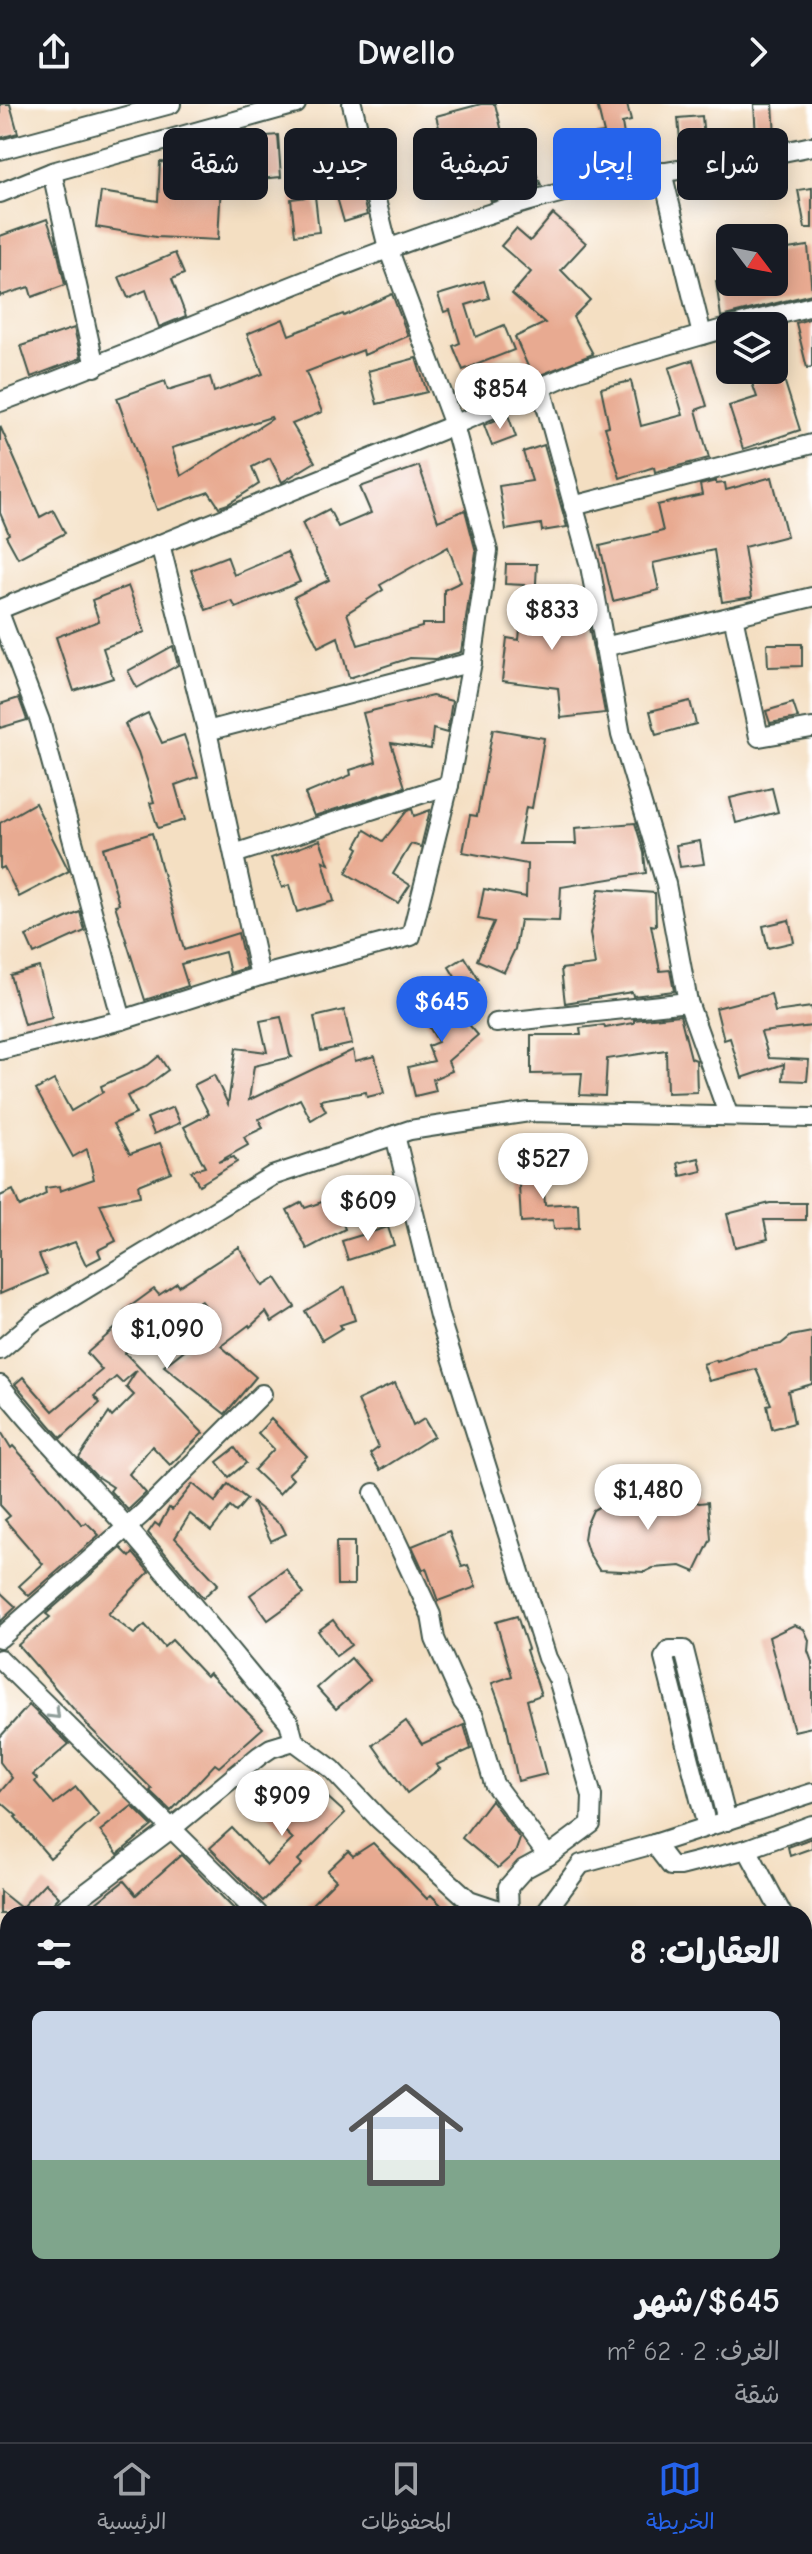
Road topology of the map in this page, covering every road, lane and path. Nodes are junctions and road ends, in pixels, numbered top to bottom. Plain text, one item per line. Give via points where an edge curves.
1 (171, 104) edge
2 (296, 104) edge
3 (352, 104) edge
4 (812, 146) edge
5 (0, 150) edge
6 (52, 172) junction
7 (662, 172) junction
8 (0, 193) edge
9 (388, 248) junction
10 (812, 306) edge
11 (788, 312) edge
12 (716, 331) edge
13 (702, 335) junction
14 (95, 367) junction
15 (541, 387) junction
16 (0, 402) edge
17 (454, 425) junction
18 (812, 444) edge
19 (573, 506) junction
20 (160, 544) junction
21 (812, 597) edge
22 (0, 609) edge
23 (0, 615) edge
24 (733, 616) junction
25 (604, 647) junction
26 (472, 662) junction
27 (812, 728) edge
28 (207, 731) junction
29 (449, 785) junction
30 (234, 854) junction
31 (260, 976) junction
32 (688, 1002) junction
33 (122, 1020) junction
34 (496, 1023) dead end
35 (0, 1050) edge
36 (728, 1114) junction
37 (812, 1118) edge
38 (395, 1135) junction
39 (0, 1350) edge
40 (0, 1385) edge
41 (262, 1394) dead end
42 (374, 1493) dead end
43 (125, 1526) junction
44 (0, 1638) edge
45 (0, 1659) edge
46 (294, 1741) junction
47 (812, 1793) edge
48 (727, 1821) junction
49 (812, 1825) edge
50 (707, 1827) junction
51 (171, 1829) junction
52 (654, 1844) junction
53 (747, 1849) junction
54 (548, 1856) junction
55 (69, 1906) edge
56 (250, 1906) edge
57 (488, 1906) edge
58 (509, 1906) edge
59 (550, 1906) edge
60 (778, 1906) edge

1 - 5 street
2 - 6 street
3 - 9 street
4 - 7 street
6 - 8 street
6 - 14 street
7 - 9 street via 527,202
7 - 13 street
9 - 14 street
9 - 17 street
10 - 11 street
12 - 13 street
13 - 15 street
14 - 16 street
15 - 17 street
15 - 19 street
17 - 20 street
17 - 26 street via 488,551
18 - 19 street
19 - 25 street
20 - 22 street
20 - 28 street
21 - 24 street
23 - 33 street via 40,721
24 - 25 street
24 - 27 street via 759,737
25 - 32 street via 621,735 666,884
26 - 28 street
26 - 29 street
28 - 30 street
29 - 30 street
29 - 31 street via 411,936
30 - 31 street
31 - 33 street
32 - 34 street
32 - 36 street
33 - 35 street
36 - 37 street
36 - 38 street via 529,1112
38 - 39 street via 272,1176 36,1319
38 - 54 street via 439,1316 592,1796 591,1824
40 - 43 street
41 - 43 street
42 - 54 street via 431,1615 435,1639 463,1702 474,1716 494,1784
43 - 44 street
43 - 46 street via 289,1722
45 -> 51 street
46 - 51 street via 271,1748
46 - 57 street via 332,1769 469,1900
47 - 48 street
48 - 50 street
48 - 50 street via 684,1650 670,1650 664,1658
49 - 53 street
50 - 52 street
51 - 55 street
51 - 56 street
52 - 53 street via 671,1866
52 - 59 street via 581,1864
53 - 60 street
54 - 58 street via 524,1869 508,1887

